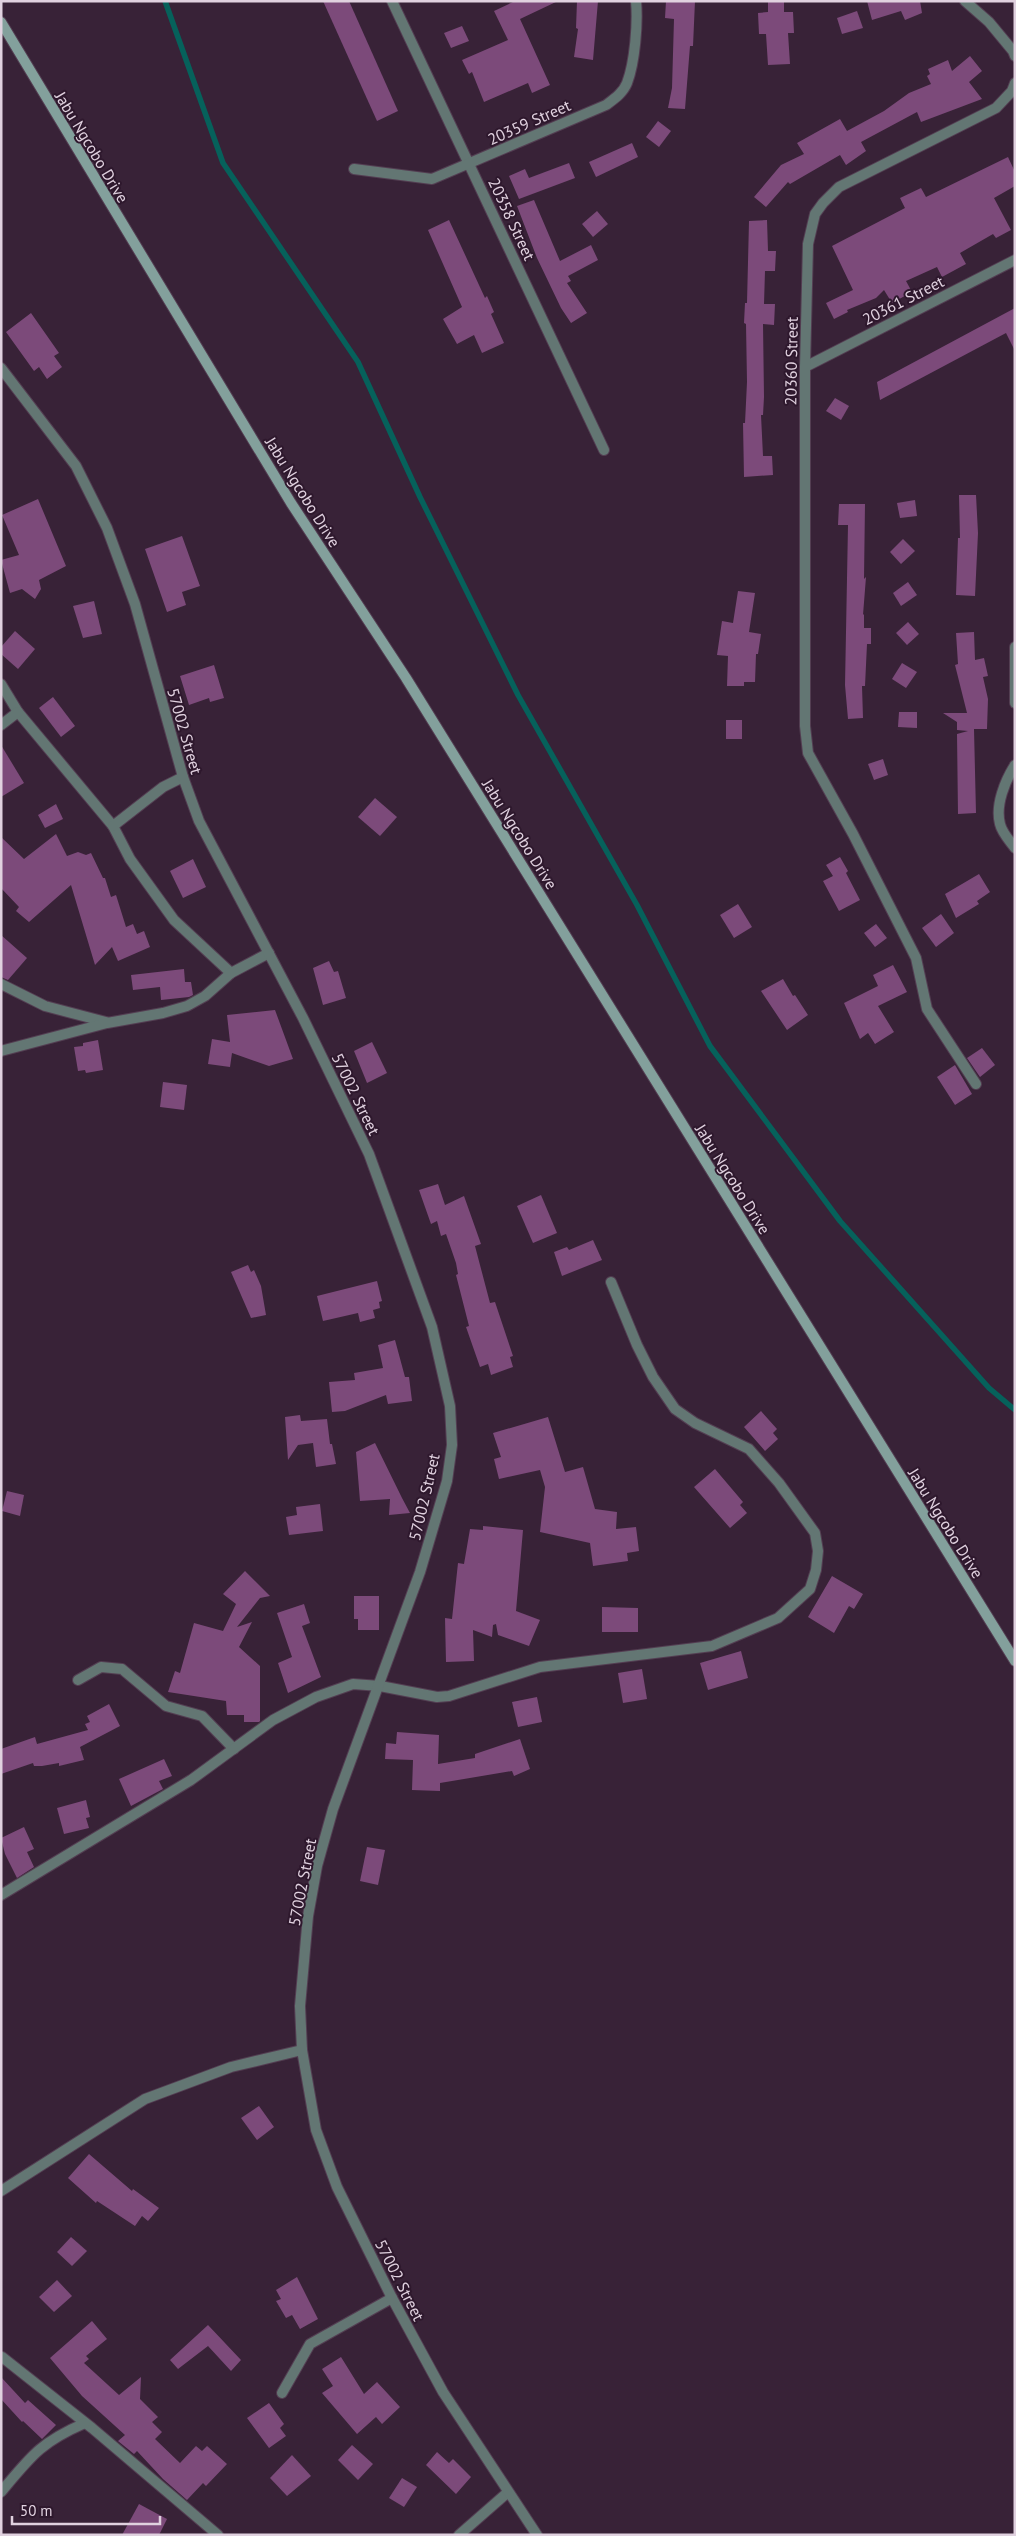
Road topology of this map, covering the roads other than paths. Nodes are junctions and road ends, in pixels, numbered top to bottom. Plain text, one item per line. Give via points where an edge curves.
1 (392, 1) edge
2 (636, 1) edge
3 (965, 1) edge
4 (1, 22) edge
5 (1015, 56) edge
6 (1015, 83) edge
7 (470, 165) junction
8 (354, 169) dead end
9 (1015, 260) edge
10 (805, 367) junction
11 (1, 368) edge
12 (604, 450) dead end
13 (1015, 647) edge
14 (1, 684) edge
15 (1015, 703) edge
16 (18, 712) junction
17 (1, 725) edge
18 (1015, 765) edge
19 (183, 777) junction
20 (112, 826) junction
21 (1015, 848) edge
22 (269, 953) junction
23 (231, 974) junction
24 (1, 984) edge
25 (107, 1023) junction
26 (1, 1051) edge
27 (976, 1084) dead end
28 (611, 1282) dead end
29 (1015, 1661) edge
30 (78, 1680) dead end
31 (380, 1686) junction
32 (234, 1749) junction
33 (1, 1895) edge
34 (302, 2050) junction
35 (1, 2191) edge
36 (392, 2298) junction
37 (2, 2357) edge
38 (282, 2393) dead end
39 (85, 2423) junction
40 (1, 2492) edge
41 (508, 2493) junction
42 (218, 2535) edge
43 (459, 2535) edge
44 (537, 2535) edge

1 - 7 street, 20358 Street
2 - 7 street, 20359 Street via 638,22 627,83 620,95 606,105
3 - 5 street via 988,22
4 - 29 main road, Jabu Ngcobo Drive via 290,503 411,687
6 - 10 street, 20360 Street via 996,108 839,187 823,203 813,221 808,244
7 - 8 street, 20359 Street via 432,179
7 - 12 street, 20358 Street
9 - 10 street, 20361 Street
10 - 27 street, 20360 Street via 805,726 808,753 916,958 927,1009
11 - 19 street, 57002 Street via 76,466 107,528 135,604
13 - 15 street
14 - 16 street
16 - 17 street
16 - 20 street
18 - 21 street via 999,809 1000,824
19 - 20 street via 163,787
19 - 22 street, 57002 Street via 199,821
20 - 23 street via 130,859 174,920
22 - 23 street
22 - 31 street, 57002 Street via 369,1154 432,1327 450,1406 452,1444 447,1481 420,1572
23 - 25 street via 187,1006
24 - 25 street via 45,1006
25 - 26 street
28 - 31 street via 637,1345 675,1409 695,1423 749,1449 779,1483 815,1533 818,1551 810,1589 778,1618 712,1646 540,1667 449,1696 437,1697
30 - 32 street via 101,1667 122,1669 166,1706 202,1716
31 - 32 street via 353,1684 333,1690 273,1720
31 - 34 street, 57002 Street via 333,1809 317,1866 308,1916 300,2006
32 - 33 street via 191,1780
34 - 35 street via 231,2067 145,2099
34 - 36 street, 57002 Street via 309,2100 326,2159
36 - 38 street via 310,2344
36 - 41 street, 57002 Street via 443,2392
37 - 39 street
39 - 40 street via 38,2449
39 - 42 street
41 - 43 street
41 - 44 street, 57002 Street

